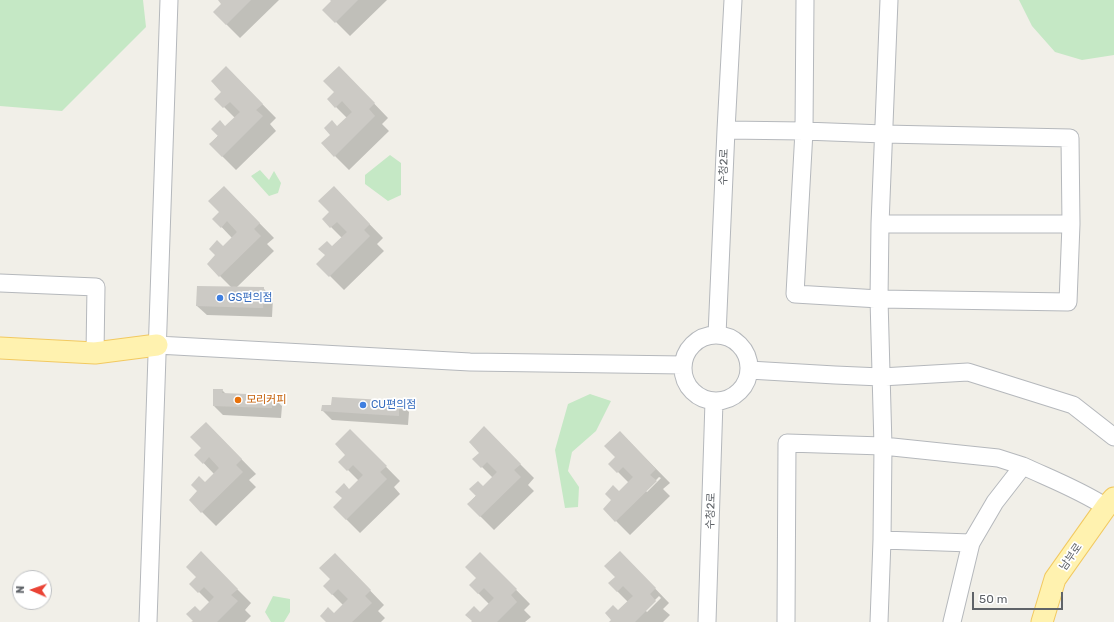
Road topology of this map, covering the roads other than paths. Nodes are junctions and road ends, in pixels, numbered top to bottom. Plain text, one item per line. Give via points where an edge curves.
1 (169, 0) edge
2 (733, 0) edge
3 (805, 0) edge
4 (889, 0) edge
5 (726, 130) junction
6 (804, 131) junction
7 (884, 134) junction
8 (880, 224) junction
9 (1071, 224) junction
10 (0, 283) edge
11 (879, 299) junction
12 (717, 335) junction
13 (157, 346) junction
14 (0, 348) edge
15 (95, 353) junction
16 (683, 365) junction
17 (749, 370) junction
18 (881, 377) junction
19 (714, 401) junction
20 (1114, 437) edge
21 (883, 446) junction
22 (1023, 466) junction
23 (1110, 503) edge
24 (882, 540) junction
25 (971, 543) junction
26 (148, 622) edge
27 (708, 622) edge
28 (786, 622) edge
29 (879, 622) edge
30 (952, 622) edge
31 (1042, 622) edge

1 - 13 street
2 - 5 street, 수청2로
3 - 6 street
4 - 7 street
5 - 6 street
5 - 12 street, 수청2로
6 - 7 street
6 - 11 street via 795,294
7 - 8 street
7 - 9 street via 1070,138
8 - 9 street
8 - 11 street
9 - 11 street via 1068,302
10 - 15 street via 96,287
11 - 18 street
12 - 16 street via 698,340 685,355
12 - 17 street via 730,338 741,346 746,353
13 - 15 main road
13 - 16 street via 470,362
13 - 26 street
14 - 15 main road
16 - 19 street via 688,386 704,399
17 - 18 street
17 - 19 street via 748,378 738,393 731,398
18 - 20 street via 968,372 1073,406
18 - 21 street
19 - 27 street, 수청2로
21 - 22 street via 998,458
21 - 24 street
21 - 28 street via 787,443
22 - 23 street via 1095,500
22 - 25 street via 995,502
23 - 31 main road, 남부로 via 1055,579
24 - 25 street
24 - 29 street
25 - 30 street

